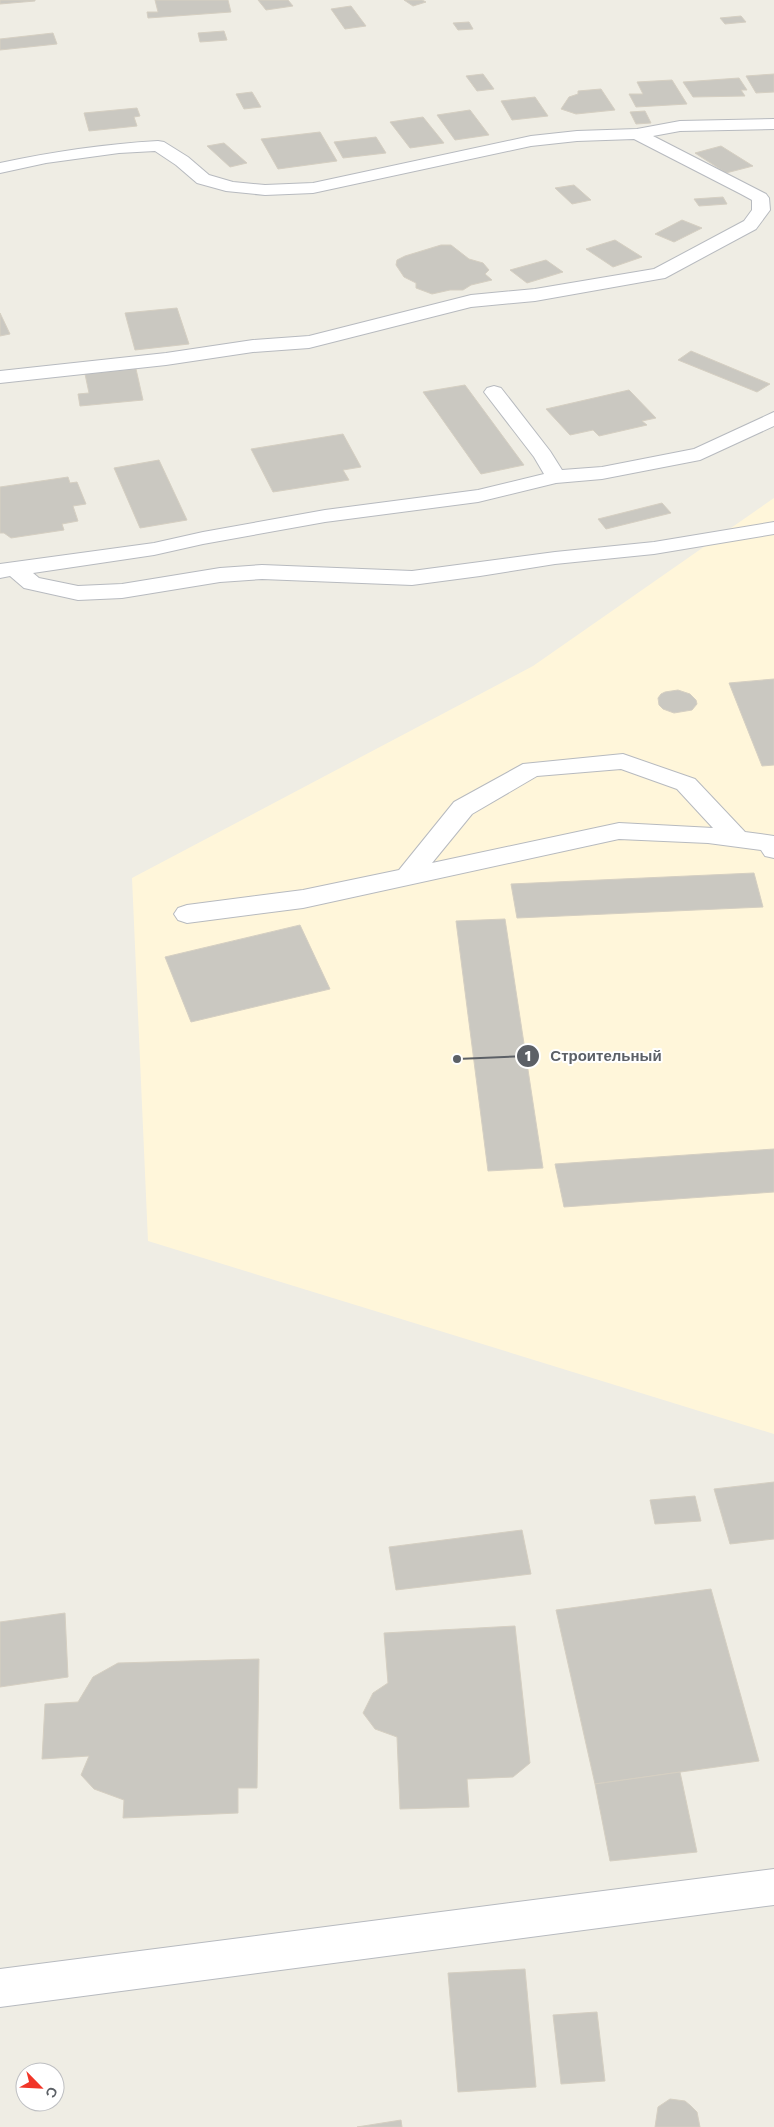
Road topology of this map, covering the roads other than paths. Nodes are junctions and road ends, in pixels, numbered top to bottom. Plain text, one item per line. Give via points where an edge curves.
1 (774, 124) edge
2 (637, 134) junction
3 (0, 168) edge
4 (0, 377) edge
5 (494, 392) dead end
6 (774, 418) edge
7 (556, 477) junction
8 (774, 528) edge
9 (7, 570) edge
10 (738, 839) junction
11 (774, 850) edge
12 (408, 876) junction
13 (188, 914) dead end
14 (774, 1887) edge
15 (0, 1988) edge

1 - 2 street via 680,126
2 - 3 street via 531,141 313,188 265,190 232,187 203,179 158,146 110,149
2 - 4 street via 748,190 760,198 761,210 750,225 659,274 534,295 472,301 309,342
5 - 7 street
6 - 7 street via 700,454 602,473
7 - 9 street via 478,496 325,516 154,548
8 - 9 street via 654,548 412,578 262,572 220,575 122,591 78,593 32,582
10 - 11 street via 771,843
10 - 12 street via 618,831
10 - 12 street via 686,784 623,761 531,769 463,808
12 - 13 street via 303,899
14 - 15 street

